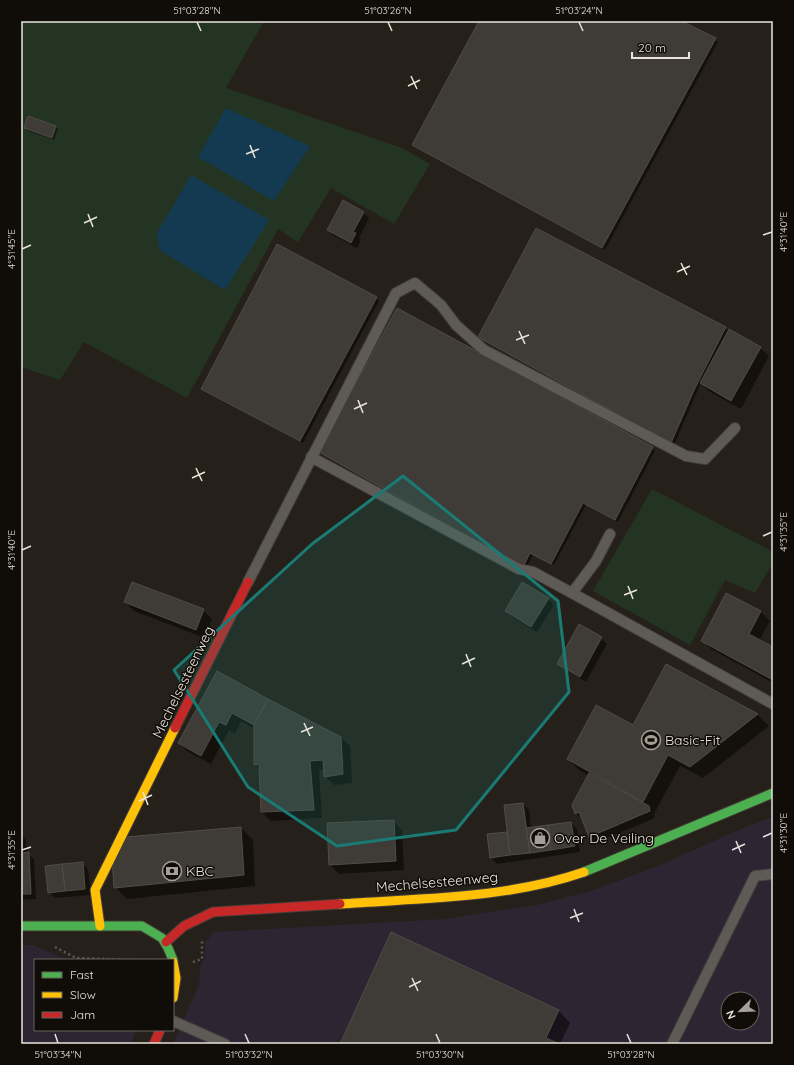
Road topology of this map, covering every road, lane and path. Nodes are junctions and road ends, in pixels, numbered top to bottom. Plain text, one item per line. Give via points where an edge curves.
1 (735, 428) dead end
2 (311, 457) junction
3 (610, 534) dead end
4 (248, 582) joint
5 (572, 593) junction
6 (773, 704) edge
7 (773, 793) edge
8 (773, 874) edge
9 (21, 926) edge
10 (100, 926) junction
11 (206, 935) dead end
12 (166, 942) junction
13 (48, 945) dead end
14 (104, 959) edge
15 (172, 959) edge
16 (174, 963) edge
17 (174, 968) edge
18 (174, 991) edge
19 (174, 1021) edge
20 (160, 1031) edge
21 (154, 1044) edge
22 (225, 1044) edge
23 (672, 1044) edge

1 - 2 lane via 706,459 686,456 484,350 456,325 441,305 415,283 396,293
2 - 4 lane
2 - 5 lane via 519,570 533,572
3 - 5 lane via 596,561
4 - 10 street, Mechelsesteenweg via 95,890
5 - 6 lane
7 - 12 street, Mechelsesteenweg via 646,848 566,878 486,894 213,912 184,926
8 - 23 lane via 755,876
9 - 10 street
10 - 12 street via 142,926 156,931
11 - 16 path via 202,941 202,959
12 - 15 street
13 - 14 path via 76,958
17 - 18 street
19 - 22 lane
20 - 21 street

